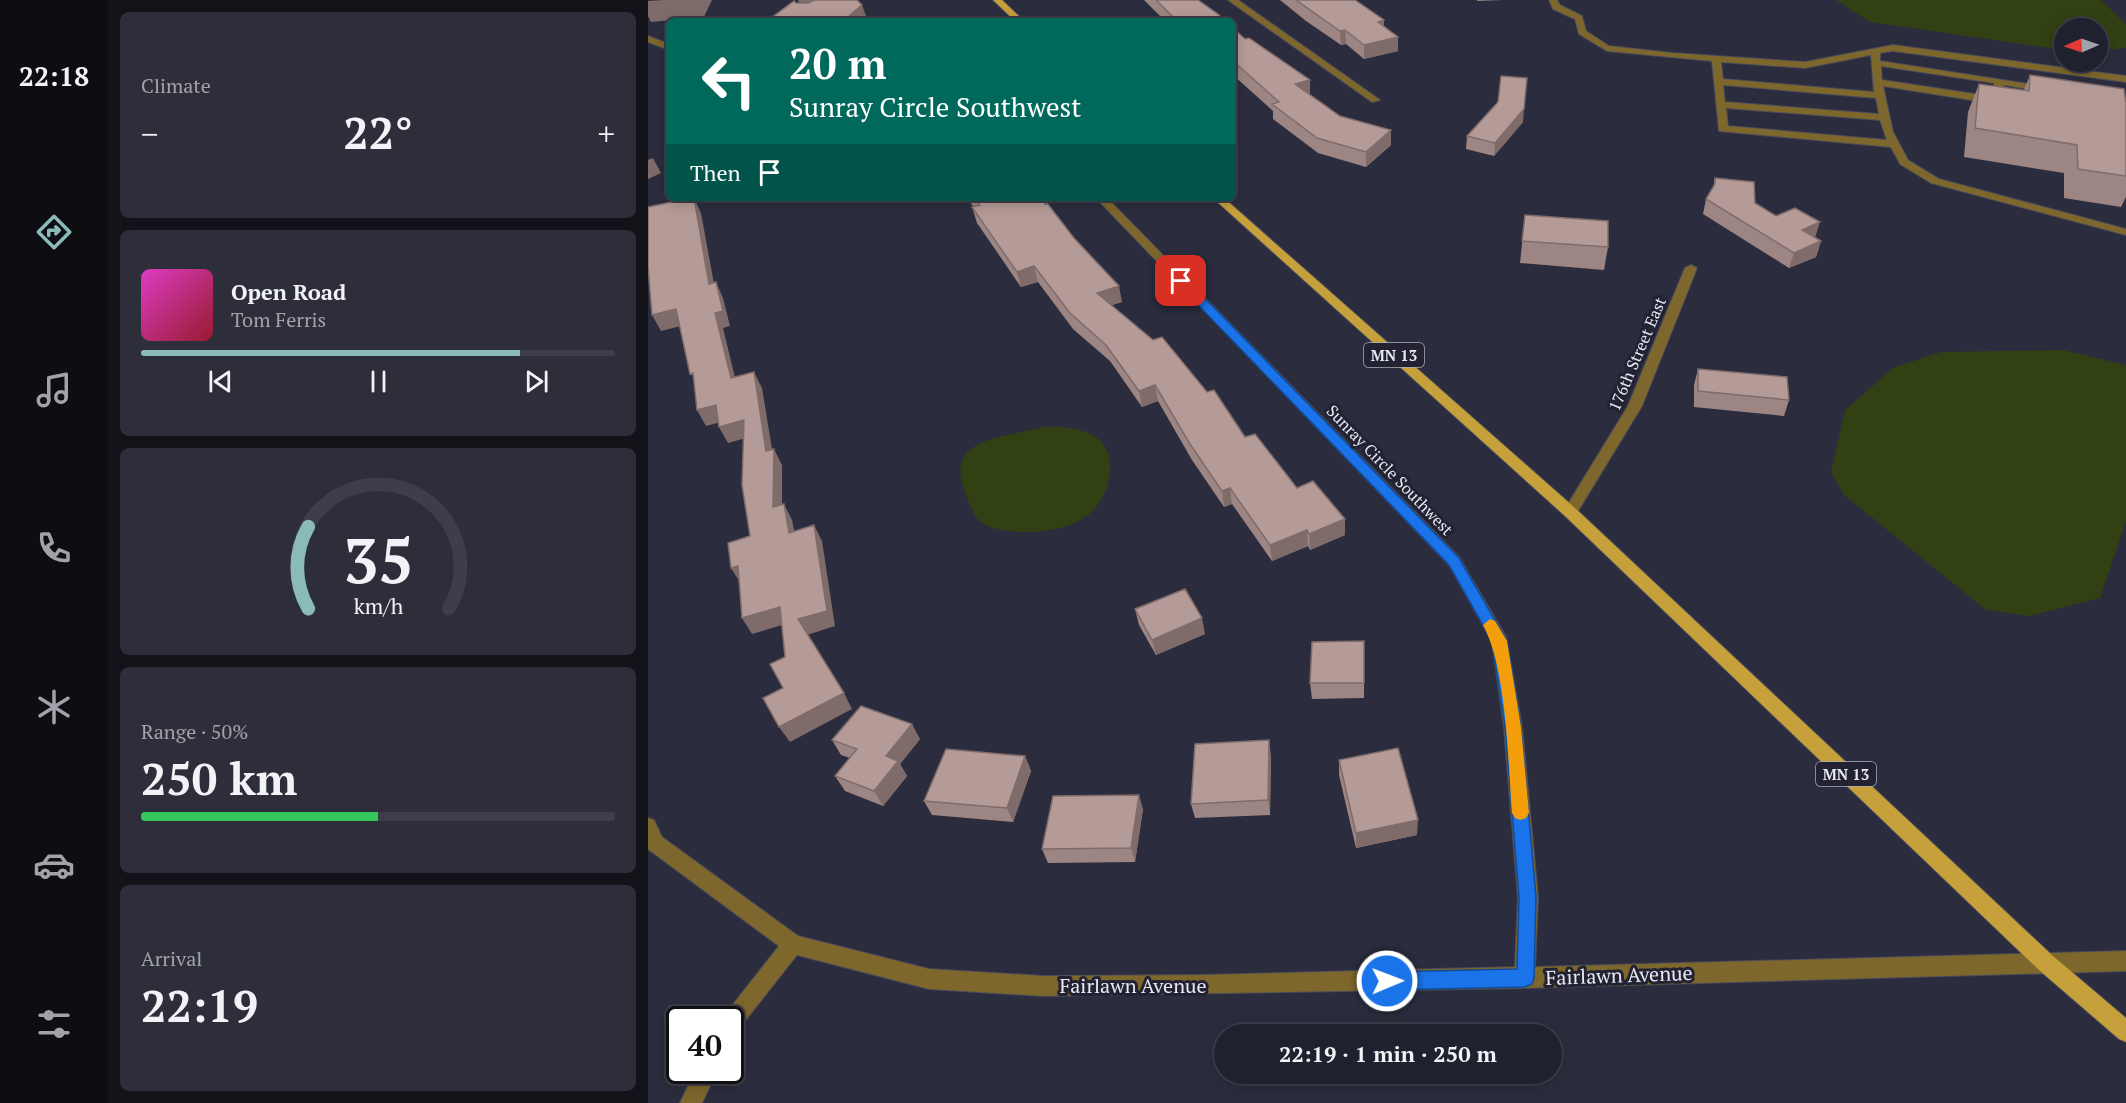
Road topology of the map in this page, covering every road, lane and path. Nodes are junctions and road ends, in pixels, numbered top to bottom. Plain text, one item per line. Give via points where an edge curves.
1 (997, 0) edge
2 (1232, 0) edge
3 (1553, 0) edge
4 (1017, 18) edge
5 (648, 39) edge
6 (666, 46) edge
7 (1875, 51) junction
8 (1716, 59) junction
9 (1876, 63) junction
10 (2126, 79) edge
11 (1999, 81) junction
12 (1719, 82) junction
13 (1877, 82) junction
14 (2061, 92) edge
15 (1880, 95) junction
16 (1375, 100) dead end
17 (1721, 105) junction
18 (1885, 117) junction
19 (1894, 144) junction
20 (1104, 201) edge
21 (1221, 201) edge
22 (2126, 232) edge
23 (1691, 268) dead end
24 (1570, 512) junction
25 (648, 826) edge
26 (793, 944) junction
27 (2126, 961) edge
28 (2046, 963) junction
29 (1525, 978) junction
30 (744, 1006) edge
31 (2126, 1032) edge
32 (700, 1084) edge
33 (691, 1103) edge

1 - 4 main road
2 - 16 street
3 - 8 street via 1556,7 1579,18 1582,32 1607,48
5 - 6 street
7 - 8 street via 1804,66
7 - 9 street
7 - 10 street via 1893,48
8 - 12 street
9 - 11 street
9 - 13 street
11 - 13 street via 2000,100
11 - 14 street
12 - 15 street
12 - 17 street
13 - 15 street
15 - 18 street
17 - 18 street
17 - 19 street via 1723,129
18 - 19 street
19 - 22 street via 1904,162 1935,181
20 - 29 street, Sunray Circle Southwest via 1454,561 1500,641 1513,727 1528,897
21 - 24 main road, MN 13
23 - 24 street, 176th Street East via 1635,406
24 - 28 main road, MN 13
25 - 26 street via 655,843
26 - 29 street, Fairlawn Avenue via 929,979 1044,986
26 - 30 street
27 - 28 street, Fairlawn Avenue
28 - 29 street, Fairlawn Avenue
28 - 31 main road, MN 13
32 - 33 street

